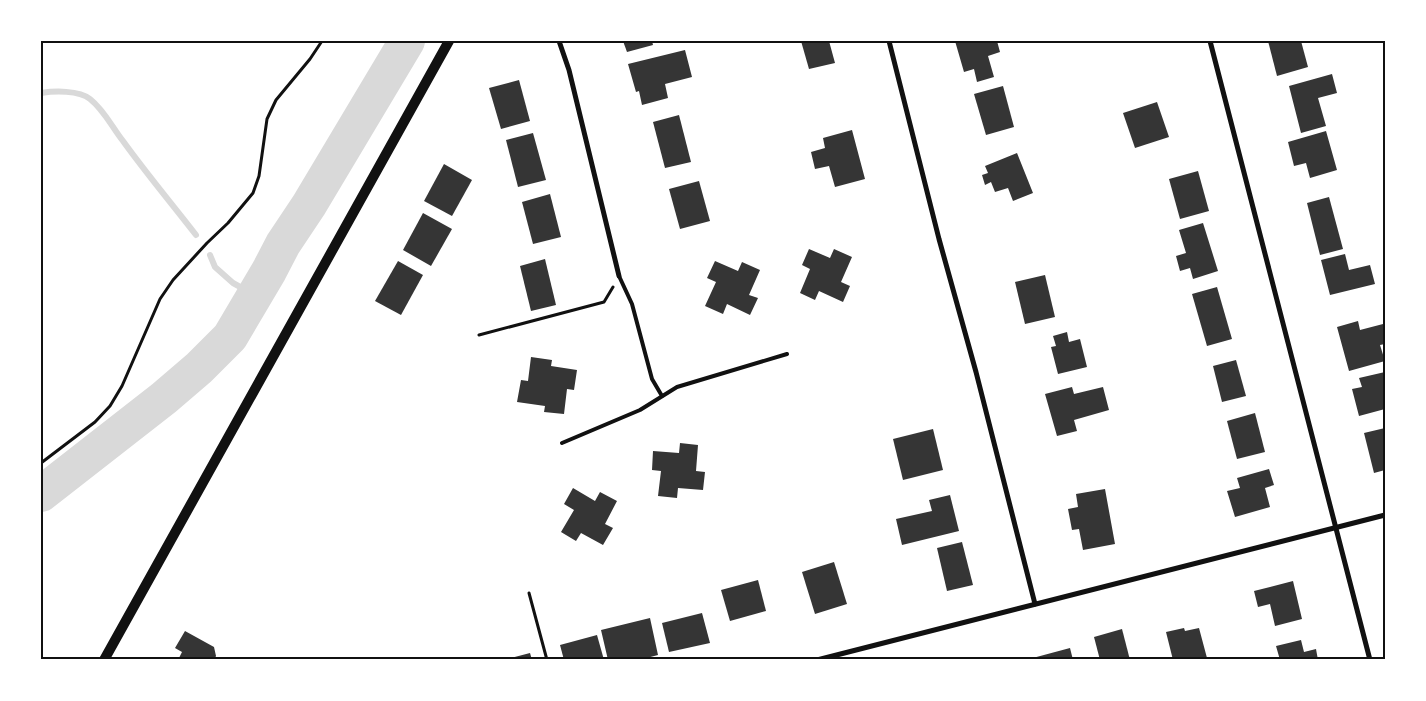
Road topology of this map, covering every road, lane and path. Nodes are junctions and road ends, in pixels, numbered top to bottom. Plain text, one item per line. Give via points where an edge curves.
1 (322, 41) edge
2 (449, 41) edge
3 (559, 41) edge
4 (889, 41) edge
5 (1210, 41) edge
6 (620, 276) junction
7 (479, 335) dead end
8 (786, 354) dead end
9 (662, 396) junction
10 (562, 443) dead end
11 (41, 463) edge
12 (1385, 515) edge
13 (1337, 528) junction
14 (529, 593) dead end
15 (1035, 604) junction
16 (104, 660) edge
17 (546, 660) edge
18 (817, 660) edge
19 (1370, 660) edge

1 - 11 path via 276,100 267,119 259,176 253,193 164,293 110,406 95,422
2 - 16 main road
3 - 6 street via 570,70
4 - 15 street
5 - 13 street
6 - 7 path via 604,302
6 - 9 lane via 632,304 652,379
8 - 9 lane via 677,387
9 - 10 lane via 640,410
12 - 13 street
13 - 15 street
13 - 19 street
14 - 17 path
15 - 18 street

